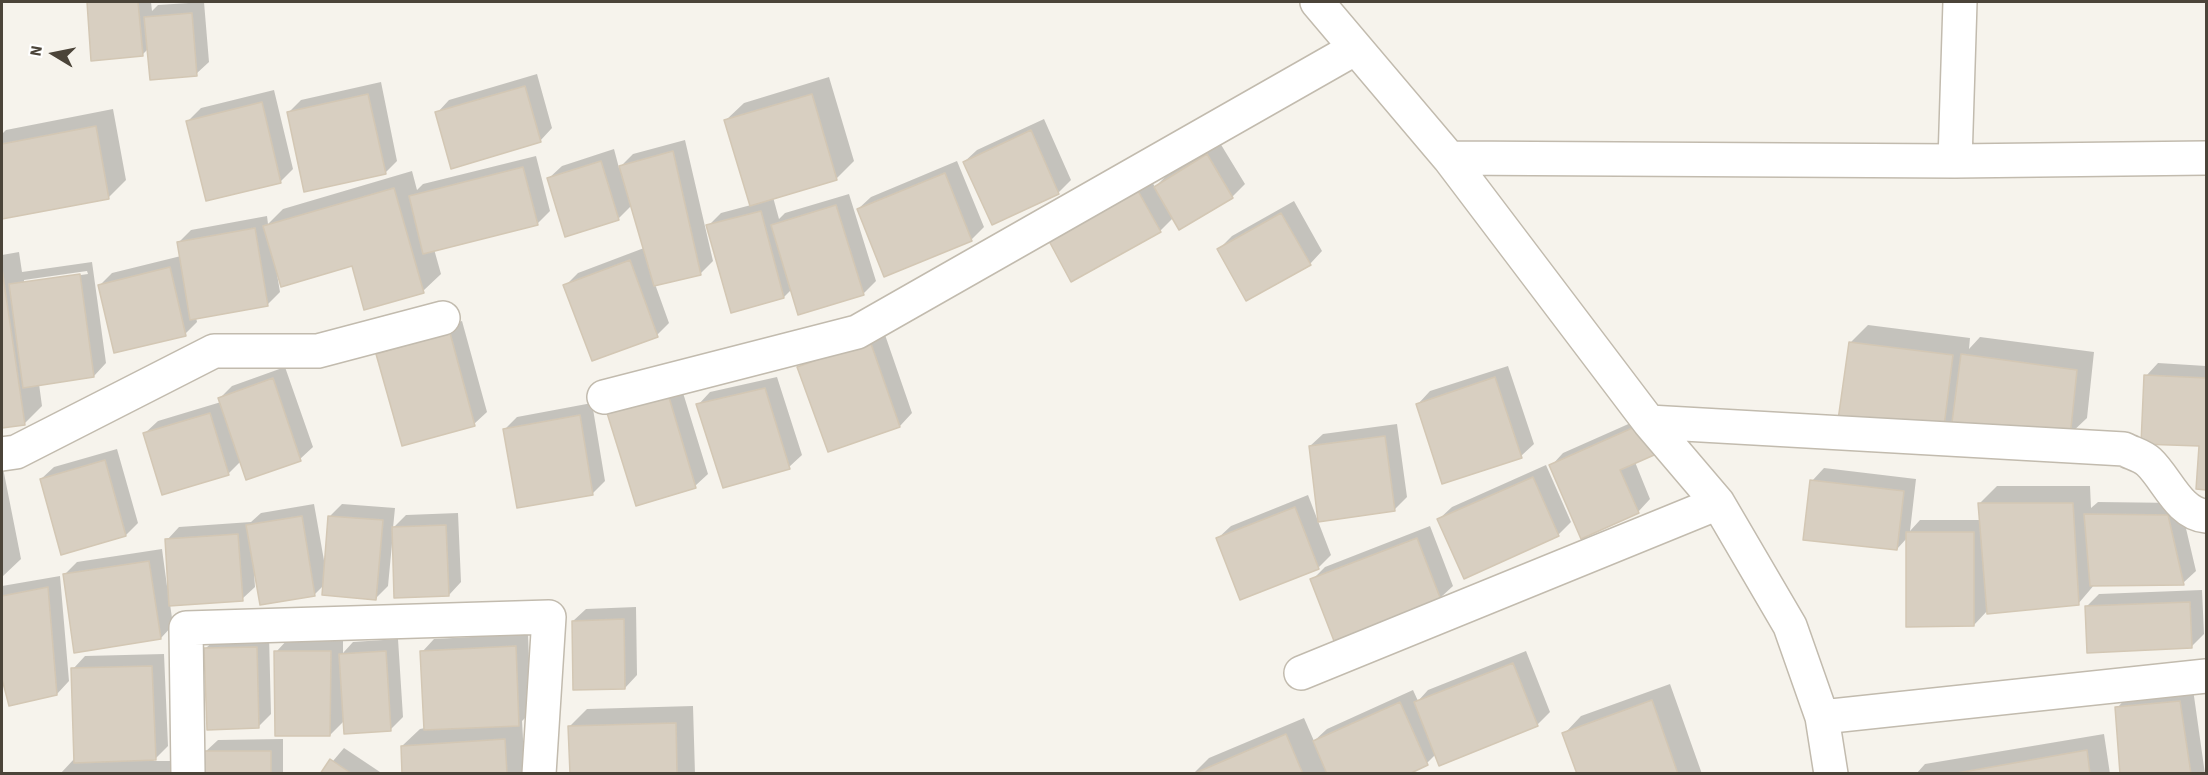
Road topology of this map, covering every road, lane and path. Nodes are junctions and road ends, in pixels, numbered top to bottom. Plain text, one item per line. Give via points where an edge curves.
1 (1317, 2) edge
2 (1960, 2) edge
3 (1356, 48) junction
4 (1449, 158) junction
5 (2206, 158) edge
6 (1955, 161) junction
7 (443, 318) dead end
8 (604, 397) dead end
9 (1648, 422) junction
10 (2, 454) edge
11 (1718, 503) junction
12 (2206, 516) edge
13 (1301, 673) dead end
14 (2206, 676) edge
15 (1822, 717) junction
16 (188, 774) edge
17 (539, 774) edge
18 (1831, 774) edge

1 - 3 street
2 - 6 street
3 - 4 street
3 - 8 street via 856,332
4 - 6 street
4 - 9 street
5 - 6 street
7 - 10 street via 318,351 214,351 16,452
9 - 11 street
9 - 12 street via 2124,449 2149,461 2170,490 2197,515
11 - 13 street
11 - 15 street via 1790,626
14 - 15 street
15 - 18 street
16 - 17 street via 186,628 549,617

